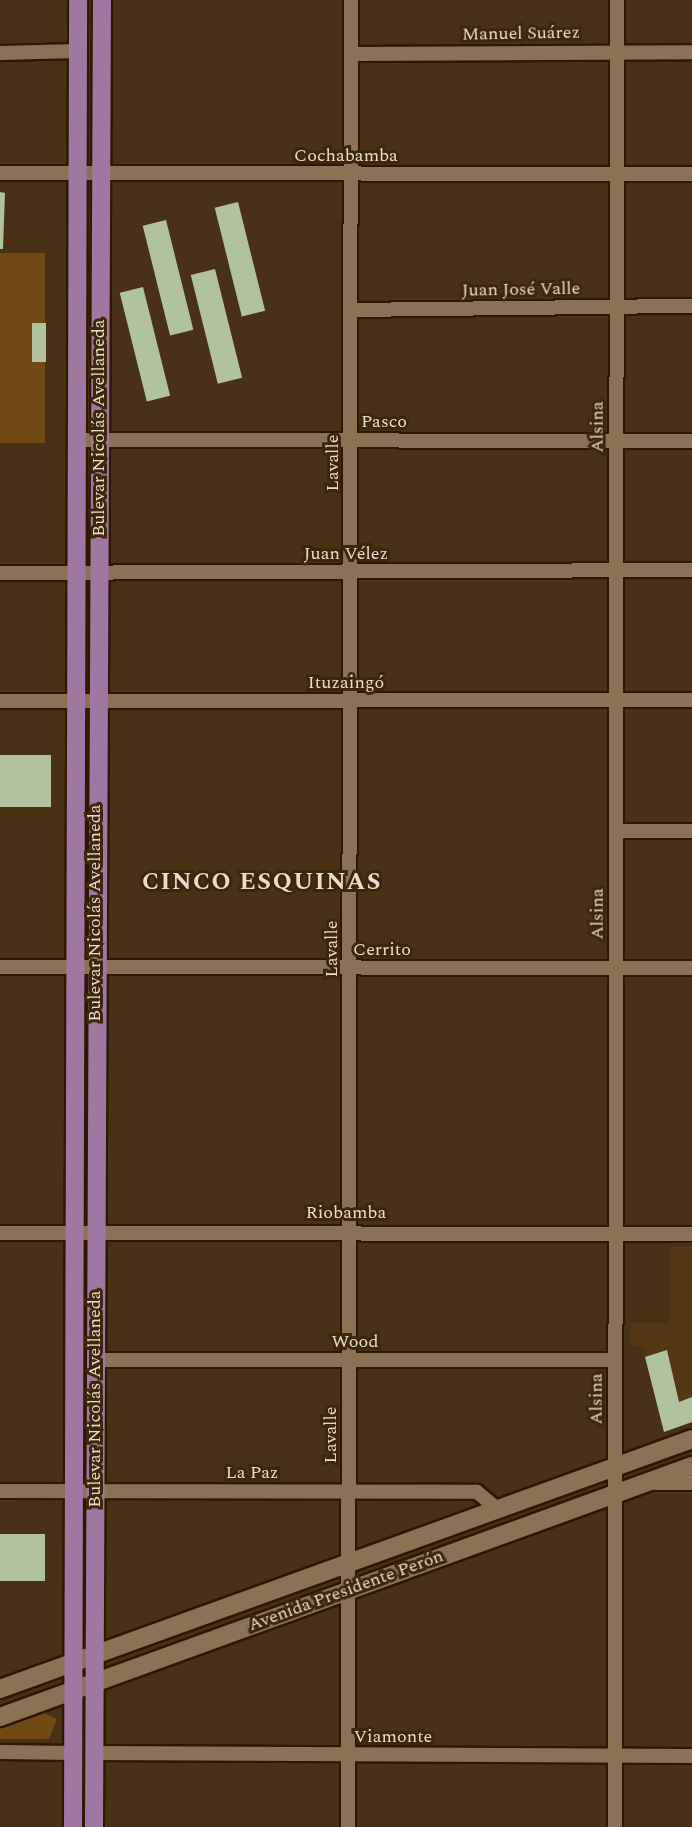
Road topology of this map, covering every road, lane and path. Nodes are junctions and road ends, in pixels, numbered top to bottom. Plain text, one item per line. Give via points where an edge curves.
1 (78, 0) edge
2 (102, 0) edge
3 (351, 0) edge
4 (617, 0) edge
5 (78, 51) junction
6 (617, 51) junction
7 (0, 52) edge
8 (692, 52) edge
9 (351, 54) junction
10 (0, 173) edge
11 (100, 173) junction
12 (77, 174) junction
13 (351, 174) junction
14 (616, 174) junction
15 (692, 174) edge
16 (692, 306) edge
17 (616, 307) junction
18 (351, 310) junction
19 (75, 440) junction
20 (99, 440) junction
21 (351, 440) junction
22 (616, 441) junction
23 (692, 441) edge
24 (692, 570) edge
25 (616, 571) junction
26 (98, 572) junction
27 (350, 572) junction
28 (0, 573) edge
29 (75, 573) junction
30 (616, 700) junction
31 (692, 700) edge
32 (0, 701) edge
33 (74, 701) junction
34 (97, 701) junction
35 (350, 701) junction
36 (616, 831) junction
37 (692, 831) edge
38 (0, 968) edge
39 (73, 968) junction
40 (94, 968) junction
41 (350, 968) junction
42 (616, 968) junction
43 (692, 968) edge
44 (349, 1231) junction
45 (73, 1232) junction
46 (94, 1232) junction
47 (0, 1233) edge
48 (616, 1234) junction
49 (692, 1234) edge
50 (95, 1360) junction
51 (349, 1360) junction
52 (615, 1360) junction
53 (692, 1439) edge
54 (692, 1466) edge
55 (615, 1467) junction
56 (645, 1482) junction
57 (692, 1483) edge
58 (0, 1491) edge
59 (73, 1491) junction
60 (95, 1491) junction
61 (349, 1492) junction
62 (615, 1493) junction
63 (497, 1509) junction
64 (349, 1563) junction
65 (348, 1591) junction
66 (93, 1655) junction
67 (74, 1662) junction
68 (93, 1683) junction
69 (0, 1689) edge
70 (73, 1690) junction
71 (0, 1717) edge
72 (0, 1752) edge
73 (73, 1753) junction
74 (93, 1753) junction
75 (348, 1755) junction
76 (615, 1756) junction
77 (692, 1756) edge
78 (73, 1827) edge
79 (94, 1827) edge
80 (348, 1827) edge
81 (615, 1827) edge

1 - 5 main road, Bulevar Nicolás Avellaneda
2 - 11 main road, Bulevar Nicolás Avellaneda
3 - 9 street, Lavalle
4 - 6 street, Alsina
5 - 7 street
5 - 12 main road, Bulevar Nicolás Avellaneda
6 - 8 street, Manuel Suárez
6 - 9 street, Manuel Suárez
6 - 14 street, Alsina
9 - 13 street, Lavalle
10 - 12 street, Cochabamba
11 - 12 street, Cochabamba
11 - 13 street, Cochabamba
11 - 20 main road, Bulevar Nicolás Avellaneda
12 - 19 main road, Bulevar Nicolás Avellaneda
13 - 14 street, Cochabamba
13 - 18 street, Lavalle
14 - 15 street, Cochabamba
14 - 17 street, Alsina
16 - 17 street, Juan José Valle
17 - 18 street, Juan José Valle
17 - 22 street, Alsina
18 - 21 street, Lavalle
19 - 20 street, Pasco
19 - 29 main road, Bulevar Nicolás Avellaneda
20 - 21 street, Pasco
20 - 26 main road, Bulevar Nicolás Avellaneda
21 - 22 street, Pasco
21 - 27 street, Lavalle
22 - 23 street, Pasco
22 - 25 street, Alsina
24 - 25 street, Juan Vélez
25 - 27 street, Juan Vélez
25 - 30 street, Alsina
26 - 27 street, Juan Vélez
26 - 29 street, Juan Vélez
26 - 34 main road, Bulevar Nicolás Avellaneda
27 - 35 street, Lavalle
28 - 29 street, Juan Vélez
29 - 33 main road, Bulevar Nicolás Avellaneda
30 - 31 street, Ituzaingó
30 - 35 street, Ituzaingó
30 - 36 street, Alsina
32 - 33 street, Ituzaingó
33 - 34 street, Ituzaingó
33 - 39 main road, Bulevar Nicolás Avellaneda
34 - 35 street, Ituzaingó
34 - 40 main road, Bulevar Nicolás Avellaneda
35 - 41 street, Lavalle
36 - 37 street
36 - 42 street, Alsina
38 - 39 street, Cerrito
39 - 40 street, Cerrito
39 - 45 main road, Bulevar Nicolás Avellaneda
40 - 41 street, Cerrito
40 - 46 main road, Bulevar Nicolás Avellaneda
41 - 42 street, Cerrito
41 - 44 street, Lavalle
42 - 43 street, Cerrito
42 - 48 street, Alsina
44 - 46 street, Riobamba
44 - 48 street, Riobamba
44 - 51 street, Lavalle
45 - 46 street, Riobamba
45 - 47 street, Riobamba
45 - 59 main road, Bulevar Nicolás Avellaneda
46 - 50 main road, Bulevar Nicolás Avellaneda
48 - 49 street, Riobamba
48 - 52 street, Alsina
50 - 51 street, Wood
50 - 60 main road, Bulevar Nicolás Avellaneda
51 - 52 street, Wood
51 - 61 street, Lavalle
52 - 55 street, Alsina
53 - 55 main road, Avenida Presidente Perón
54 - 56 main road, Avenida Presidente Perón
55 - 62 street, Alsina
55 - 63 main road, Avenida Presidente Perón
56 - 57 street
56 - 62 main road, Avenida Presidente Perón
58 - 59 street, La Paz
59 - 60 street, La Paz
59 - 67 main road, Bulevar Nicolás Avellaneda
60 - 61 street, La Paz
60 - 66 main road, Bulevar Nicolás Avellaneda
61 - 63 street, La Paz via 477,1492
61 - 64 street, Lavalle
62 - 65 main road, Avenida Presidente Perón
62 - 76 street, Alsina
63 - 64 main road, Avenida Presidente Perón
64 - 65 street, Lavalle
64 - 66 main road, Avenida Presidente Perón
65 - 68 main road, Avenida Presidente Perón
65 - 75 street, Lavalle
66 - 67 main road, Avenida Presidente Perón
66 - 68 main road, Bulevar Nicolás Avellaneda
67 - 69 main road, Avenida Presidente Perón
67 - 70 main road, Bulevar Nicolás Avellaneda
68 - 70 main road, Avenida Presidente Perón
68 - 74 main road, Bulevar Nicolás Avellaneda
70 - 71 main road, Avenida Presidente Perón
70 - 73 main road, Bulevar Nicolás Avellaneda
72 - 73 street
73 - 78 main road, Bulevar Nicolás Avellaneda
74 - 75 street, Viamonte
74 - 79 main road, Bulevar Nicolás Avellaneda
75 - 76 street, Viamonte
75 - 80 street, Lavalle
76 - 77 street, Viamonte
76 - 81 street, Alsina

